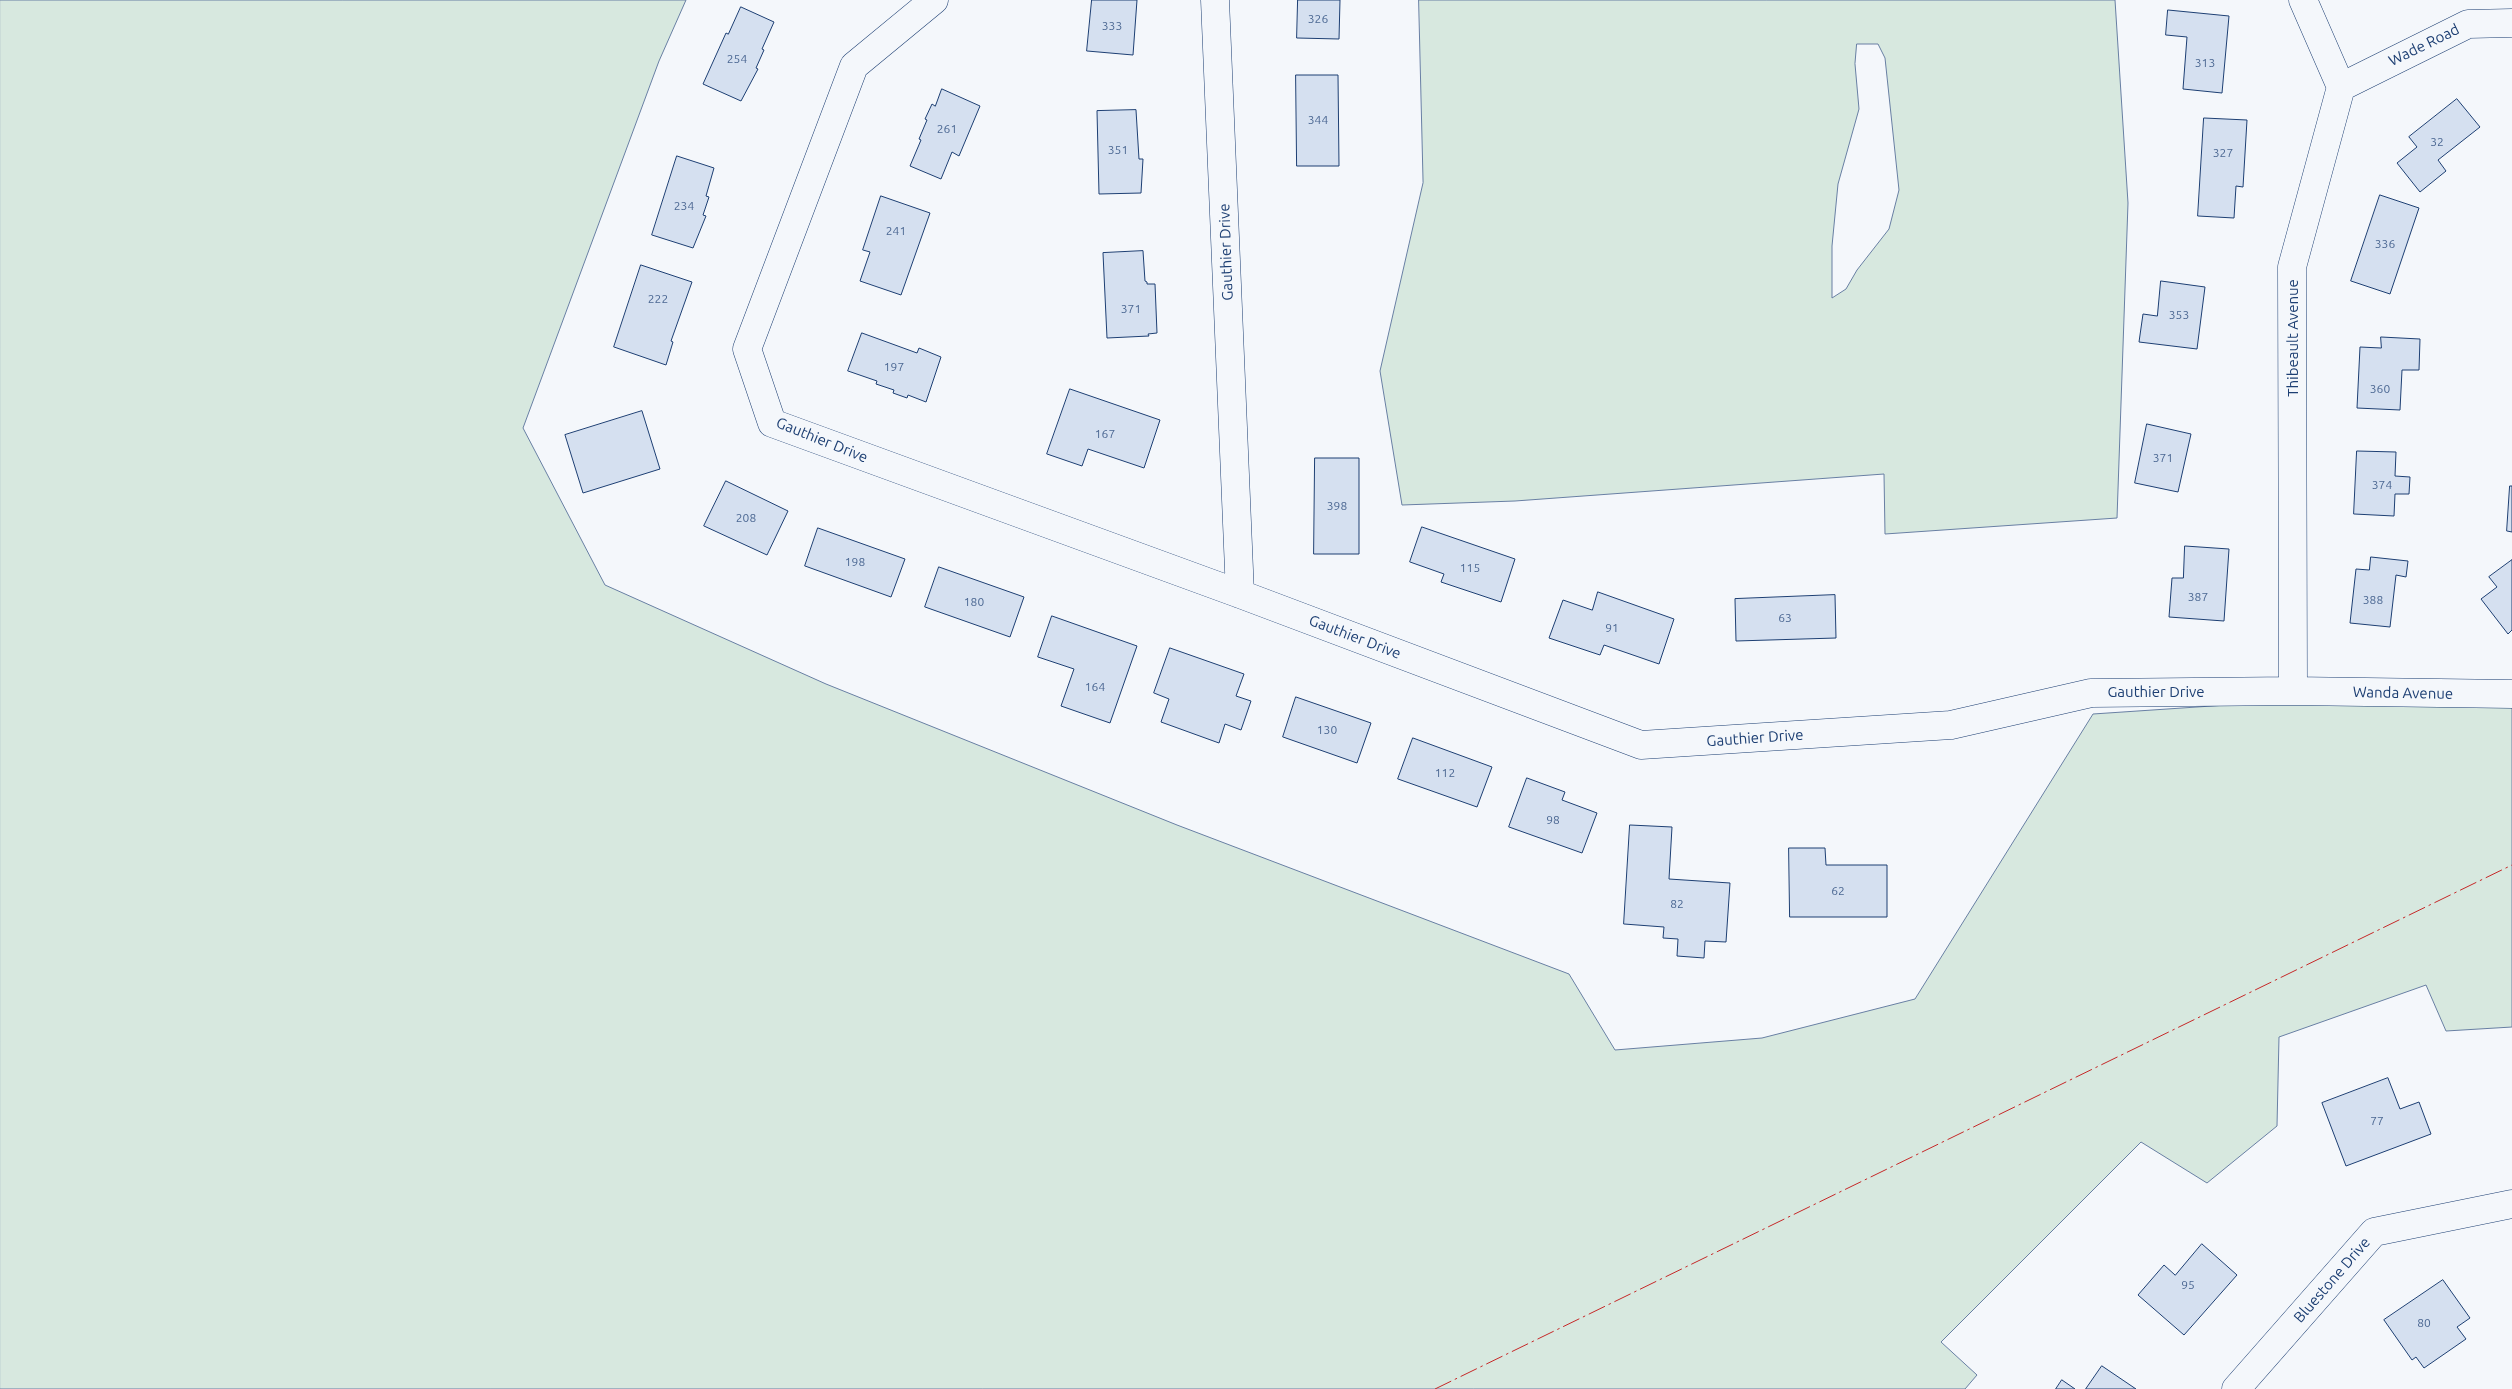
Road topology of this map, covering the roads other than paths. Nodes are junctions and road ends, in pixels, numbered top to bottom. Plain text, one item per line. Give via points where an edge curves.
1 (934, 0) edge
2 (1215, 0) edge
3 (2303, 0) edge
4 (2512, 23) edge
5 (2341, 87) junction
6 (1240, 594) junction
7 (2293, 691) junction
8 (2512, 694) edge
9 (2512, 1204) edge
10 (2236, 1389) edge

1 - 6 street, Gauthier Drive via 854,66 748,349 772,423
2 - 6 street, Gauthier Drive
3 - 5 street
4 - 5 street, Wade Road via 2468,24
5 - 7 street, Thibeault Avenue via 2292,267
6 - 7 street, Gauthier Drive via 1641,745 1951,725 2091,693
7 - 8 street, Wanda Avenue
9 - 10 street, Bluestone Drive via 2374,1232

